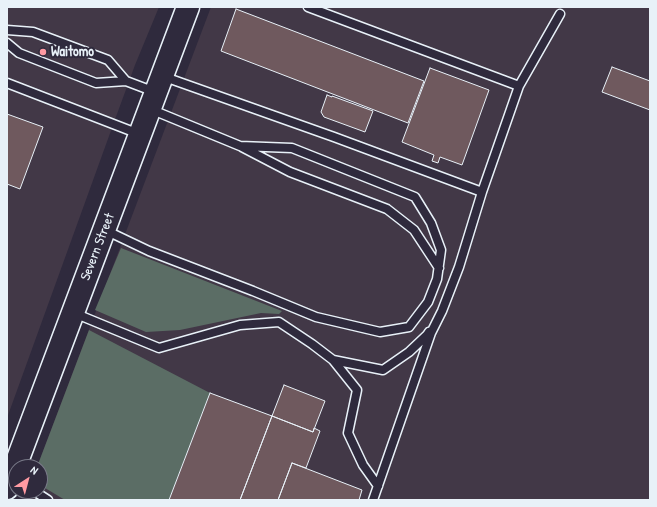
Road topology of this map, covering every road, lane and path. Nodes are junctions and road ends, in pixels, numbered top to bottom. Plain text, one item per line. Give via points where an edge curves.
1 (188, 7) edge
2 (308, 7) edge
3 (560, 14) dead end
4 (7, 30) edge
5 (7, 43) edge
6 (126, 81) junction
7 (7, 83) edge
8 (520, 86) junction
9 (156, 92) junction
10 (140, 134) junction
11 (240, 146) junction
12 (482, 192) junction
13 (104, 230) junction
14 (439, 268) junction
15 (442, 311) junction
16 (73, 313) junction
17 (333, 360) junction
18 (20, 459) edge
19 (378, 486) junction
20 (373, 500) edge

1 - 9 street, Severn Street
2 - 8 lane
3 - 8 lane
4 - 6 lane via 33,32 108,60
5 - 6 lane via 19,53 96,83
6 - 9 lane
7 - 10 lane
8 - 12 lane
9 - 10 street, Severn Street
9 - 11 lane
9 - 12 lane via 334,137
10 - 13 street, Severn Street
11 - 14 lane via 290,172 387,209 414,230
11 - 14 lane via 292,148 416,197 431,223 441,250
12 - 15 lane via 459,267
13 - 14 lane via 149,251 316,317 380,332 409,327 428,302
13 - 16 street, Severn Street
15 - 17 lane via 427,335 410,352 383,370
15 - 19 lane via 431,333
16 - 17 lane via 159,348 240,325 279,322
16 - 18 street, Severn Street
17 - 19 lane via 357,390 348,433 363,465
19 - 20 lane

